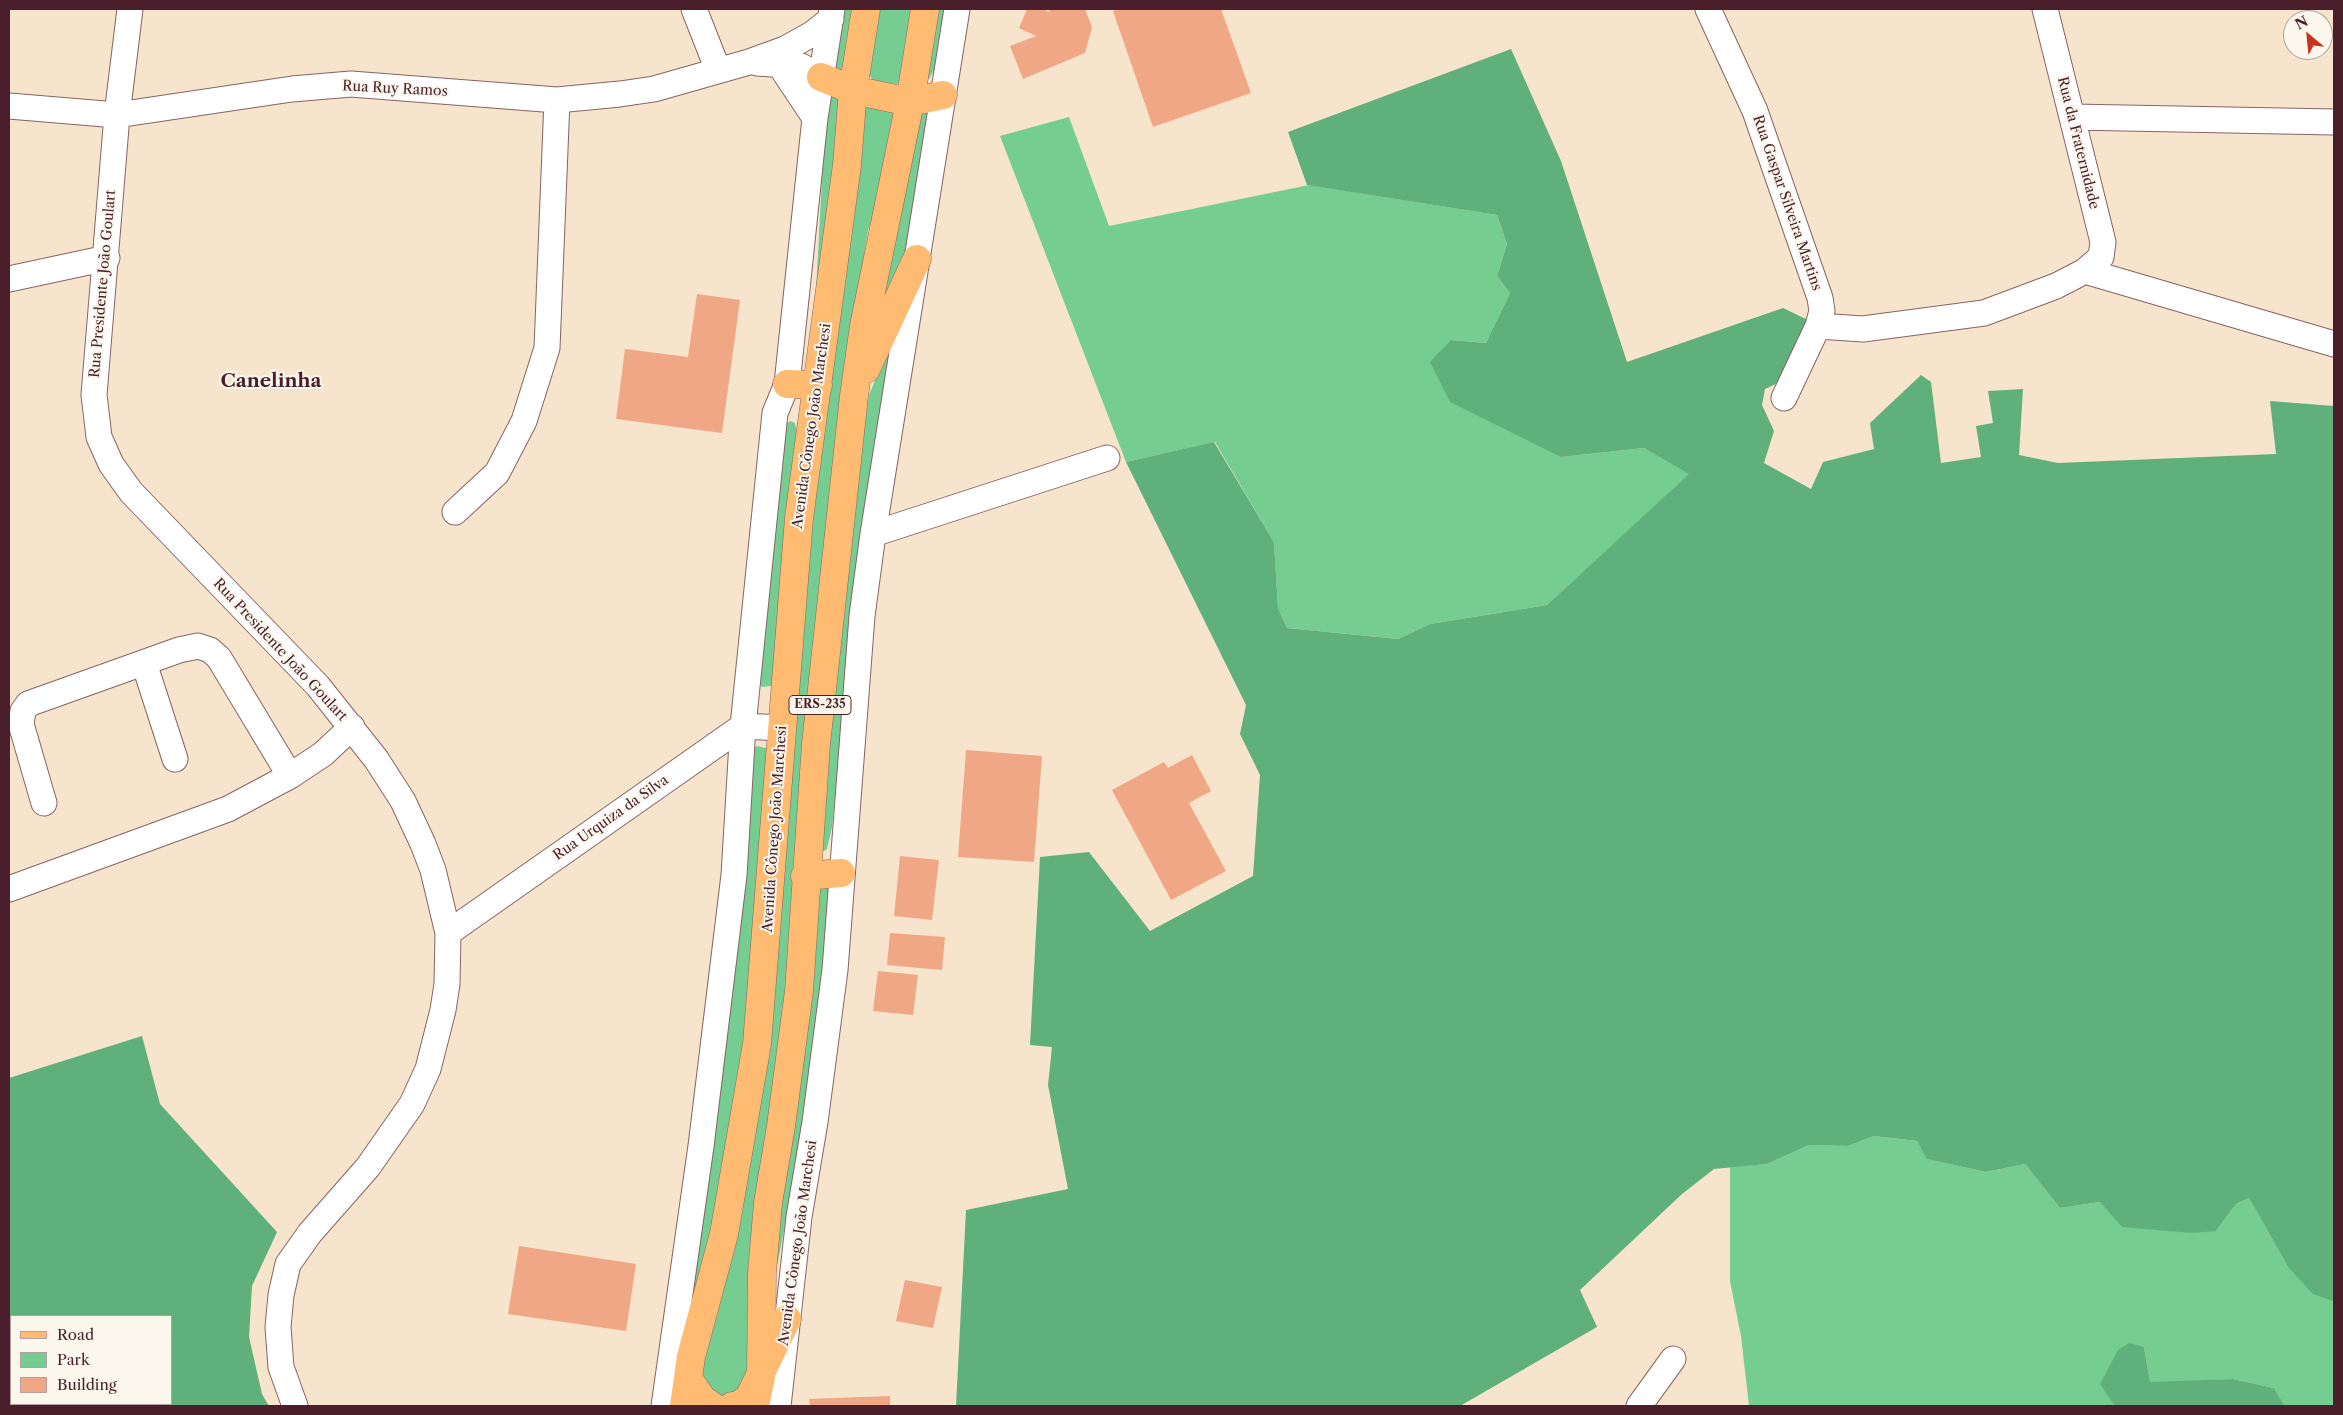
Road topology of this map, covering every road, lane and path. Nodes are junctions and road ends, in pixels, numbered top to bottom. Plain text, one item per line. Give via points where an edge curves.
1 (130, 9) edge
2 (694, 9) edge
3 (866, 9) edge
4 (925, 9) edge
5 (957, 9) edge
6 (1708, 9) edge
7 (2045, 9) edge
8 (832, 14) edge
9 (749, 62) junction
10 (779, 64) junction
11 (718, 70) junction
12 (821, 77) junction
13 (853, 90) junction
14 (943, 95) junction
15 (557, 100) junction
16 (910, 102) junction
17 (9, 106) edge
18 (117, 115) junction
19 (2072, 117) junction
20 (815, 118) junction
21 (2334, 122) edge
22 (107, 258) junction
23 (917, 259) junction
24 (2085, 271) junction
25 (9, 279) edge
26 (1818, 326) junction
27 (2334, 344) edge
28 (787, 384) junction
29 (818, 386) junction
30 (854, 396) junction
31 (1784, 398) dead end
32 (1107, 458) dead end
33 (455, 512) dead end
34 (873, 534) junction
35 (144, 663) junction
36 (743, 726) junction
37 (352, 727) junction
38 (782, 728) junction
39 (175, 760) dead end
40 (290, 776) junction
41 (44, 803) dead end
42 (841, 873) junction
43 (805, 876) junction
44 (9, 889) edge
45 (448, 933) junction
46 (786, 1319) junction
47 (1673, 1359) dead end
48 (760, 1377) junction
49 (689, 1380) junction
50 (295, 1406) edge
51 (664, 1406) edge
52 (684, 1406) edge
53 (712, 1406) edge
54 (732, 1406) edge
55 (755, 1406) edge
56 (778, 1406) edge
57 (1639, 1406) edge

1 - 18 street, Rua Presidente João Goulart
2 - 11 street
3 - 13 main road, Avenida Cônego João Marchesi / ERS-235
4 - 16 main road, Avenida Cônego João Marchesi / ERS-235
5 - 14 street, Avenida Cônego João Marchesi
6 - 26 street, Rua Gaspar Silveira Martins via 1755,111 1820,298 1822,311
7 - 19 street, Rua da Fraternidade
8 - 9 street, Rua Ruy Ramos via 805,38
8 - 12 street
9 - 10 street, Rua Ruy Ramos
9 - 11 street, Rua Ruy Ramos
10 - 12 street, Rua Ruy Ramos via 802,66
10 - 20 street
11 - 15 street, Rua Ruy Ramos via 654,89
12 - 13 main road
12 - 20 street
13 - 16 main road
13 - 29 main road, Avenida Cônego João Marchesi / ERS-235 via 847,165
14 - 16 main road
14 - 23 street, Avenida Cônego João Marchesi
15 - 18 street, Rua Ruy Ramos via 351,84 292,89
15 - 33 street via 546,348 524,421 497,473
16 - 30 main road, Avenida Cônego João Marchesi / ERS-235 via 864,326
17 - 18 street, Rua Ruy Ramos
18 - 22 street, Rua Presidente João Goulart
19 - 21 street
19 - 24 street, Rua da Fraternidade via 2103,242 2101,257
20 - 28 street
22 - 25 street
22 - 37 street, Rua Presidente João Goulart via 94,396 99,437 111,464 142,506 318,686
23 - 30 main road
23 - 34 street, Avenida Cônego João Marchesi
24 - 26 street via 2019,302 1984,313 1863,329
24 - 27 street
26 - 31 street, Rua Gaspar Silveira Martins
28 - 29 main road
28 - 36 street via 775,413
29 - 38 main road, Avenida Cônego João Marchesi / ERS-235 via 799,518
30 - 43 main road, Avenida Cônego João Marchesi / ERS-235
32 - 34 street
34 - 42 street, Avenida Cônego João Marchesi via 862,616
35 - 39 street
35 - 40 street via 198,646 210,650 226,668
35 - 41 street via 28,704 21,724
36 - 38 street
36 - 45 street, Rua Urquiza da Silva
36 - 51 street via 734,875 699,1166
37 - 40 street via 323,754
37 - 45 street, Rua Presidente João Goulart via 390,780 413,822 433,870
38 - 49 main road, Avenida Cônego João Marchesi / ERS-235 via 757,1044 724,1234 691,1356
40 - 44 street via 228,809
42 - 43 main road
42 - 46 street, Avenida Cônego João Marchesi via 835,970
43 - 48 main road, Avenida Cônego João Marchesi / ERS-235 via 799,991 762,1264
45 - 50 street, Rua Presidente João Goulart via 443,1010 428,1068 412,1104 368,1167 288,1264 278,1327 281,1367
46 - 48 main road
46 - 56 street, Avenida Cônego João Marchesi
47 - 57 street
48 - 54 main road via 749,1398
48 - 55 main road, Avenida Cônego João Marchesi / ERS-235
49 - 52 main road, Avenida Cônego João Marchesi / ERS-235
49 - 53 main road via 702,1399

